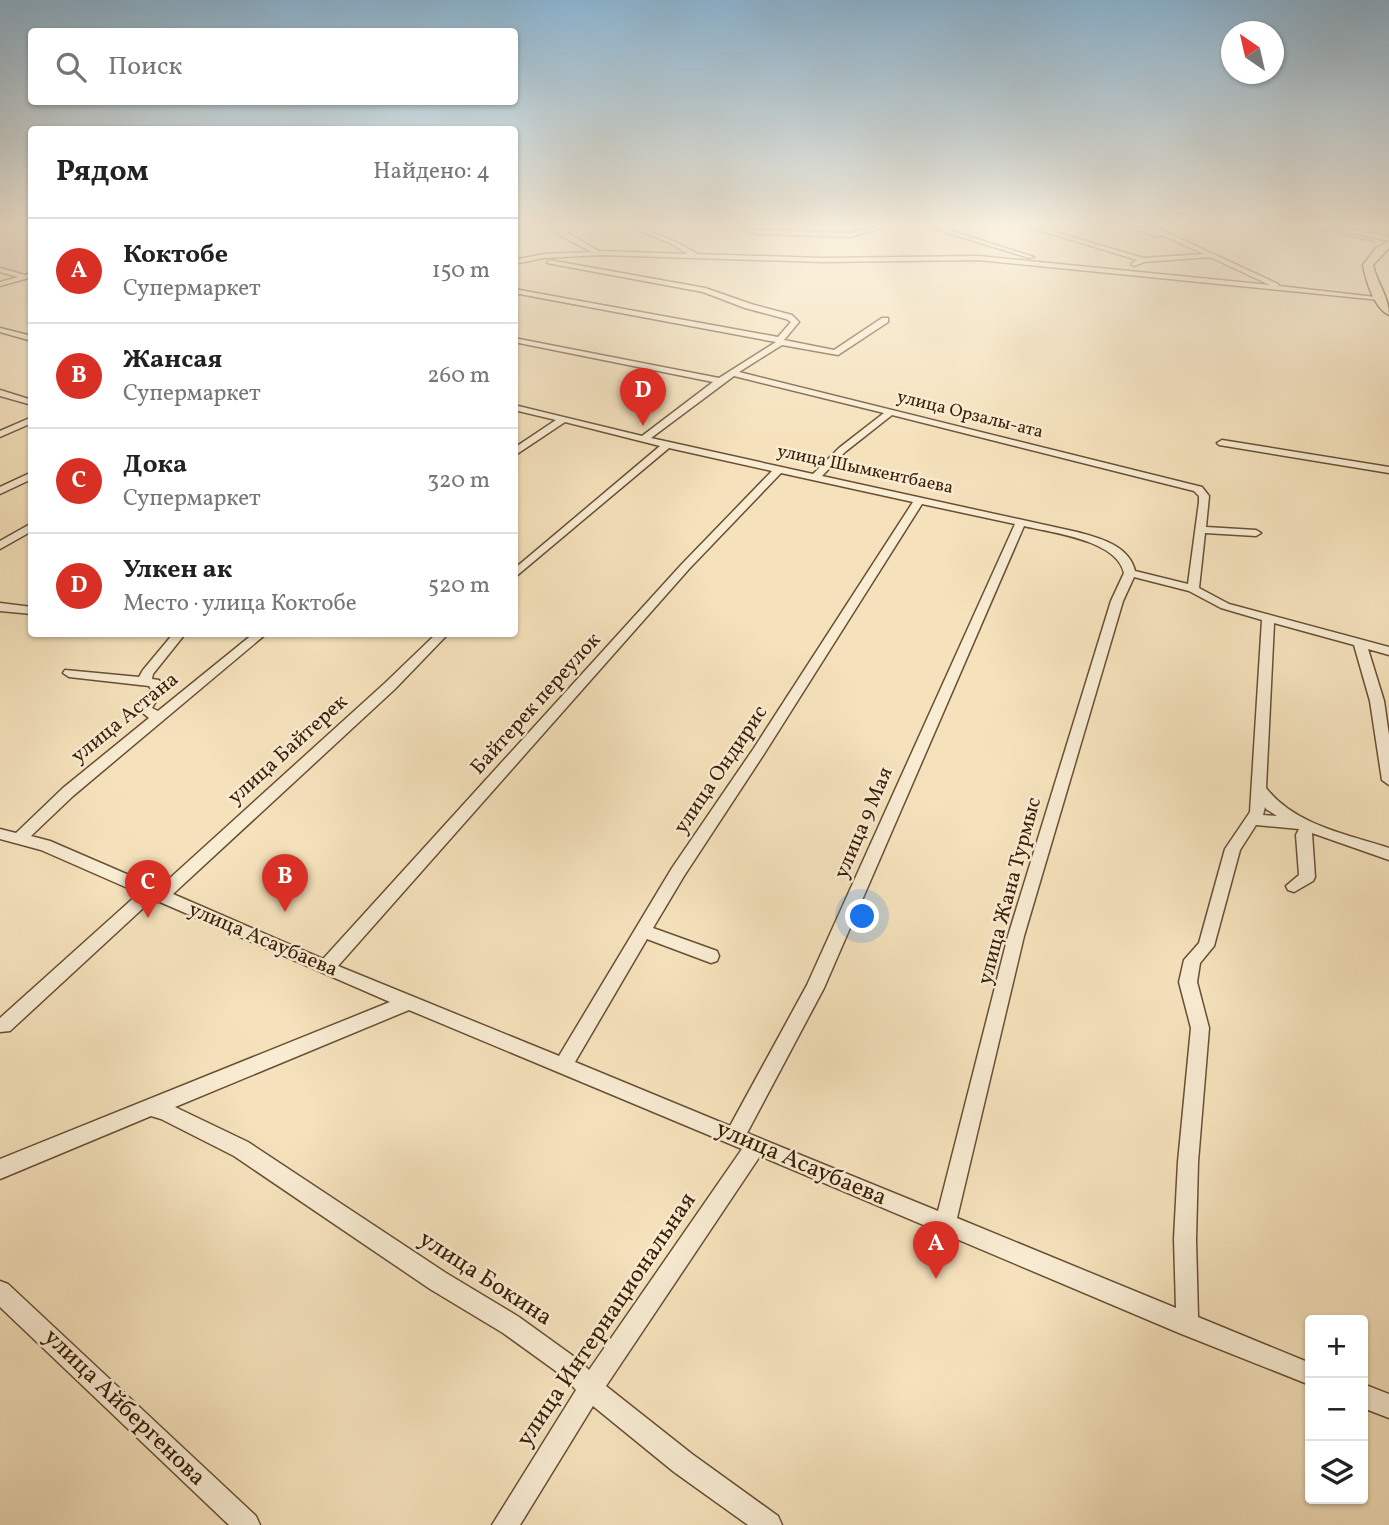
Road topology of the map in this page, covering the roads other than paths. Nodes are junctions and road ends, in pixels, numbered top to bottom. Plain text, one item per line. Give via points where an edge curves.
1 (547, 298) edge
2 (727, 298) edge
3 (1381, 298) edge
4 (775, 306) dead end
5 (1389, 312) edge
6 (784, 315) junction
7 (885, 320) dead end
8 (0, 330) edge
9 (28, 338) edge
10 (518, 341) edge
11 (780, 341) junction
12 (845, 347) junction
13 (860, 349) dead end
14 (732, 373) junction
15 (720, 382) junction
16 (0, 393) edge
17 (28, 402) edge
18 (518, 408) edge
19 (891, 412) junction
20 (564, 419) junction
21 (28, 422) edge
22 (0, 434) edge
23 (645, 439) junction
24 (1222, 443) dead end
25 (667, 445) junction
26 (518, 450) edge
27 (779, 469) junction
28 (1389, 470) edge
29 (28, 477) edge
30 (816, 477) junction
31 (0, 491) edge
32 (919, 500) junction
33 (1021, 522) junction
34 (28, 528) edge
35 (1199, 530) junction
36 (1256, 533) dead end
37 (0, 546) edge
38 (518, 572) edge
39 (1130, 573) junction
40 (1193, 589) junction
41 (0, 607) edge
42 (28, 610) edge
43 (1268, 618) junction
44 (177, 637) edge
45 (256, 637) edge
46 (439, 637) edge
47 (1360, 644) junction
48 (1389, 651) edge
49 (69, 673) dead end
50 (145, 680) junction
51 (157, 717) junction
52 (1389, 780) edge
53 (1259, 790) junction
54 (1254, 820) junction
55 (1303, 825) junction
56 (0, 834) edge
57 (20, 838) junction
58 (1389, 854) edge
59 (1294, 886) dead end
60 (155, 895) junction
61 (642, 932) junction
62 (711, 956) dead end
63 (326, 968) junction
64 (409, 1003) junction
65 (4, 1026) dead end
66 (563, 1066) junction
67 (152, 1108) junction
68 (745, 1140) junction
69 (0, 1169) edge
70 (945, 1224) junction
71 (0, 1292) edge
72 (1188, 1325) junction
73 (1305, 1372) edge
74 (590, 1389) junction
75 (1368, 1398) edge
76 (1389, 1406) edge
77 (247, 1525) edge
78 (505, 1525) edge
79 (769, 1525) edge

1 - 11 street
2 - 6 street
3 - 5 highway
4 - 6 street
6 - 11 street via 795,322
7 - 12 street
8 - 9 street
10 - 15 street
11 - 12 street via 835,353
11 - 14 street
12 - 13 street
14 - 15 street
14 - 19 street, улица Орзалы-ата
15 - 23 street
16 - 17 street
18 - 20 street, улица Шымкентбаева
19 - 30 street
19 - 35 street, улица Орзалы-ата via 1187,485 1204,496
20 - 23 street, улица Шымкентбаева
20 - 26 street
21 - 22 street
23 - 25 street, улица Шымкентбаева
24 - 28 street
25 - 27 street, улица Шымкентбаева
25 - 38 street
27 - 30 street, улица Шымкентбаева
27 - 63 street, Байтерек переулок via 685,567
29 - 31 street
30 - 32 street, улица Шымкентбаева
32 - 33 street, улица Шымкентбаева
32 - 61 street, улица Ондирис
33 - 39 street, улица Шымкентбаева via 1107,547 1128,563
33 - 68 street, улица 9 Мая
34 - 37 street
35 - 36 street
35 - 40 street
39 - 40 street
39 - 70 street, улица Жана Турмыс via 1117,601 1016,936
40 - 43 street via 1225,606
41 - 42 street
43 - 47 street
43 - 53 street
44 - 50 street
45 - 51 street, улица Астана
46 - 60 street, улица Байтерек
47 - 48 street
47 - 52 street via 1377,701
49 - 50 street
50 - 51 street via 157,686 145,709
51 - 57 street, улица Астана
53 - 54 street
53 - 55 street via 1271,805
54 - 55 street
54 - 72 street via 1233,849 1209,938 1192,961 1188,982 1200,1028 1188,1162
55 - 58 street
55 - 59 street via 1307,877
56 - 57 street, улица Асаубаева
57 - 60 street, улица Асаубаева
60 - 63 street, улица Асаубаева
60 - 65 street, улица Байтерек
61 - 62 street
61 - 66 street, улица Ондирис
63 - 64 street, улица Асаубаева
64 - 66 street, улица Асаубаева
64 - 67 street
66 - 68 street, улица Асаубаева
67 - 69 street
67 - 74 street, улица Бокина via 241,1149 511,1325 572,1369
68 - 70 street, улица Асаубаева
68 - 74 street, улица Интернациональная
70 - 72 street, улица Асаубаева
71 - 77 street, улица Айбергенова
72 - 73 street, улица Асаубаева
74 - 78 street, улица Интернациональная
74 - 79 street, улица Бокина
75 - 76 street

